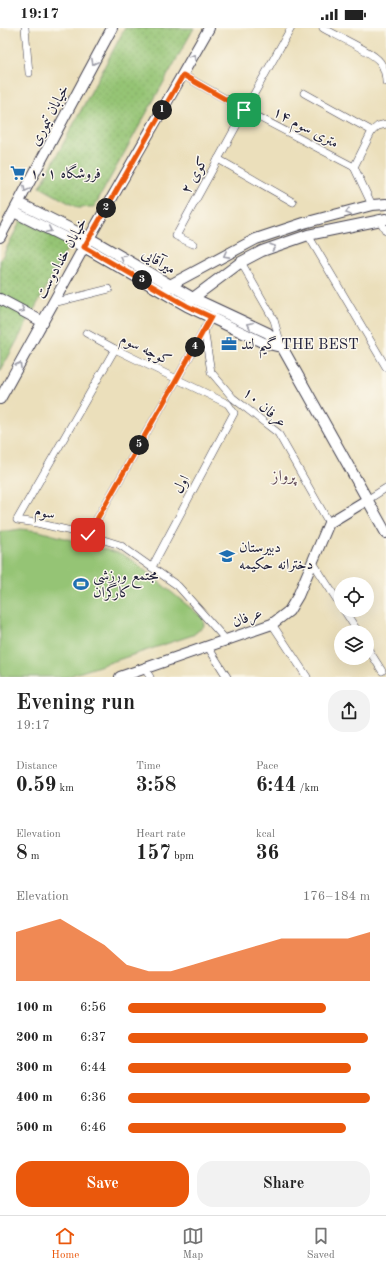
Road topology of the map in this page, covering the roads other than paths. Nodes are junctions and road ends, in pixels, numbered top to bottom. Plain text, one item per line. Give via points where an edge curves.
1 (25, 28) edge
2 (112, 28) edge
3 (209, 28) edge
4 (291, 28) edge
5 (323, 28) edge
6 (29, 73) dead end
7 (183, 75) junction
8 (386, 82) edge
9 (304, 93) dead end
10 (244, 110) junction
11 (386, 124) edge
12 (372, 131) junction
13 (218, 159) junction
14 (354, 168) junction
15 (293, 202) dead end
16 (19, 203) junction
17 (386, 204) edge
18 (372, 205) junction
19 (14, 212) junction
20 (382, 219) edge
21 (386, 232) edge
22 (308, 235) junction
23 (0, 238) edge
24 (86, 243) junction
25 (194, 244) dead end
26 (241, 262) junction
27 (109, 289) dead end
28 (167, 289) junction
29 (194, 298) junction
30 (0, 299) edge
31 (53, 303) junction
32 (187, 306) junction
33 (216, 308) junction
34 (211, 317) junction
35 (43, 322) junction
36 (204, 329) junction
37 (86, 333) dead end
38 (282, 347) junction
39 (115, 349) junction
40 (386, 368) edge
41 (177, 379) junction
42 (0, 399) edge
43 (234, 414) joint
44 (386, 488) edge
45 (367, 500) junction
46 (329, 523) junction
47 (386, 533) edge
48 (88, 535) junction
49 (312, 561) junction
50 (152, 567) junction
51 (334, 595) edge
52 (272, 624) junction
53 (226, 640) junction
54 (208, 647) junction
55 (374, 658) edge
56 (382, 671) dead end
57 (148, 673) edge
58 (120, 677) edge
59 (227, 677) edge
60 (307, 677) edge

1 - 6 street
2 -> 16 street, خیابان تیموری
7 -> 3 street, خیابان خدادوست
4 - 10 street, کوی ۲
5 - 8 street via 372,54 383,68
7 - 10 street, ۱۴ متری سوم
7 - 24 street, خیابان خدادوست
9 - 12 street
10 - 13 street, کوی ۲
10 - 14 street, ۱۴ متری سوم
11 - 12 street
12 - 14 street
13 - 15 street
13 - 25 street, کوی ۲ via 176,236
14 - 18 street
16 - 19 street, خیابان تیموری
16 - 24 street, میرآقایی
17 - 18 street
18 -> 28 street via 256,239
19 - 23 street, خیابان تیموری
19 -> 24 street, میرآقایی
20 - 21 street
20 - 22 street
26 -> 22 street via 262,251
22 - 40 street
24 - 28 street, میرآقایی
24 - 31 street, خیابان خدادوست
26 - 29 street
26 - 38 street via 274,320
27 - 31 street
28 - 29 street, میرآقایی
28 - 32 street, میرآقایی
29 - 32 street
29 - 33 street, میرآقایی
30 -> 35 street
31 - 35 street, خیابان خدادوست
32 - 34 street, میرآقایی
33 - 34 street
38 -> 33 street, میرآقایی via 268,333
34 - 36 street
34 - 38 street, میرآقایی via 264,342
42 -> 35 street, خیابان خدادوست
36 - 41 street
36 - 46 street, عرفان ۱۰ via 211,372 233,398 278,433
37 - 39 street, کوچه سوم
38 - 45 street, میرآقایی
39 - 41 street, کوچه سوم
39 - 48 street, سوم via 17,520
41 - 43 street, کوچه سوم via 228,404
41 - 48 street
43 - 50 street, اول
44 - 45 street
45 - 46 street
45 - 47 street, میرآقایی
46 - 49 street, عرفان
48 - 50 street, سوم via 120,545
49 - 51 street
49 - 52 street, عرفان via 289,611
50 - 53 street, سوم via 178,586
52 - 53 street, عرفان
52 - 60 street
53 - 54 street, عرفان
54 - 57 street, عرفان
54 - 59 street
55 - 56 street
57 - 58 street, عرفان

